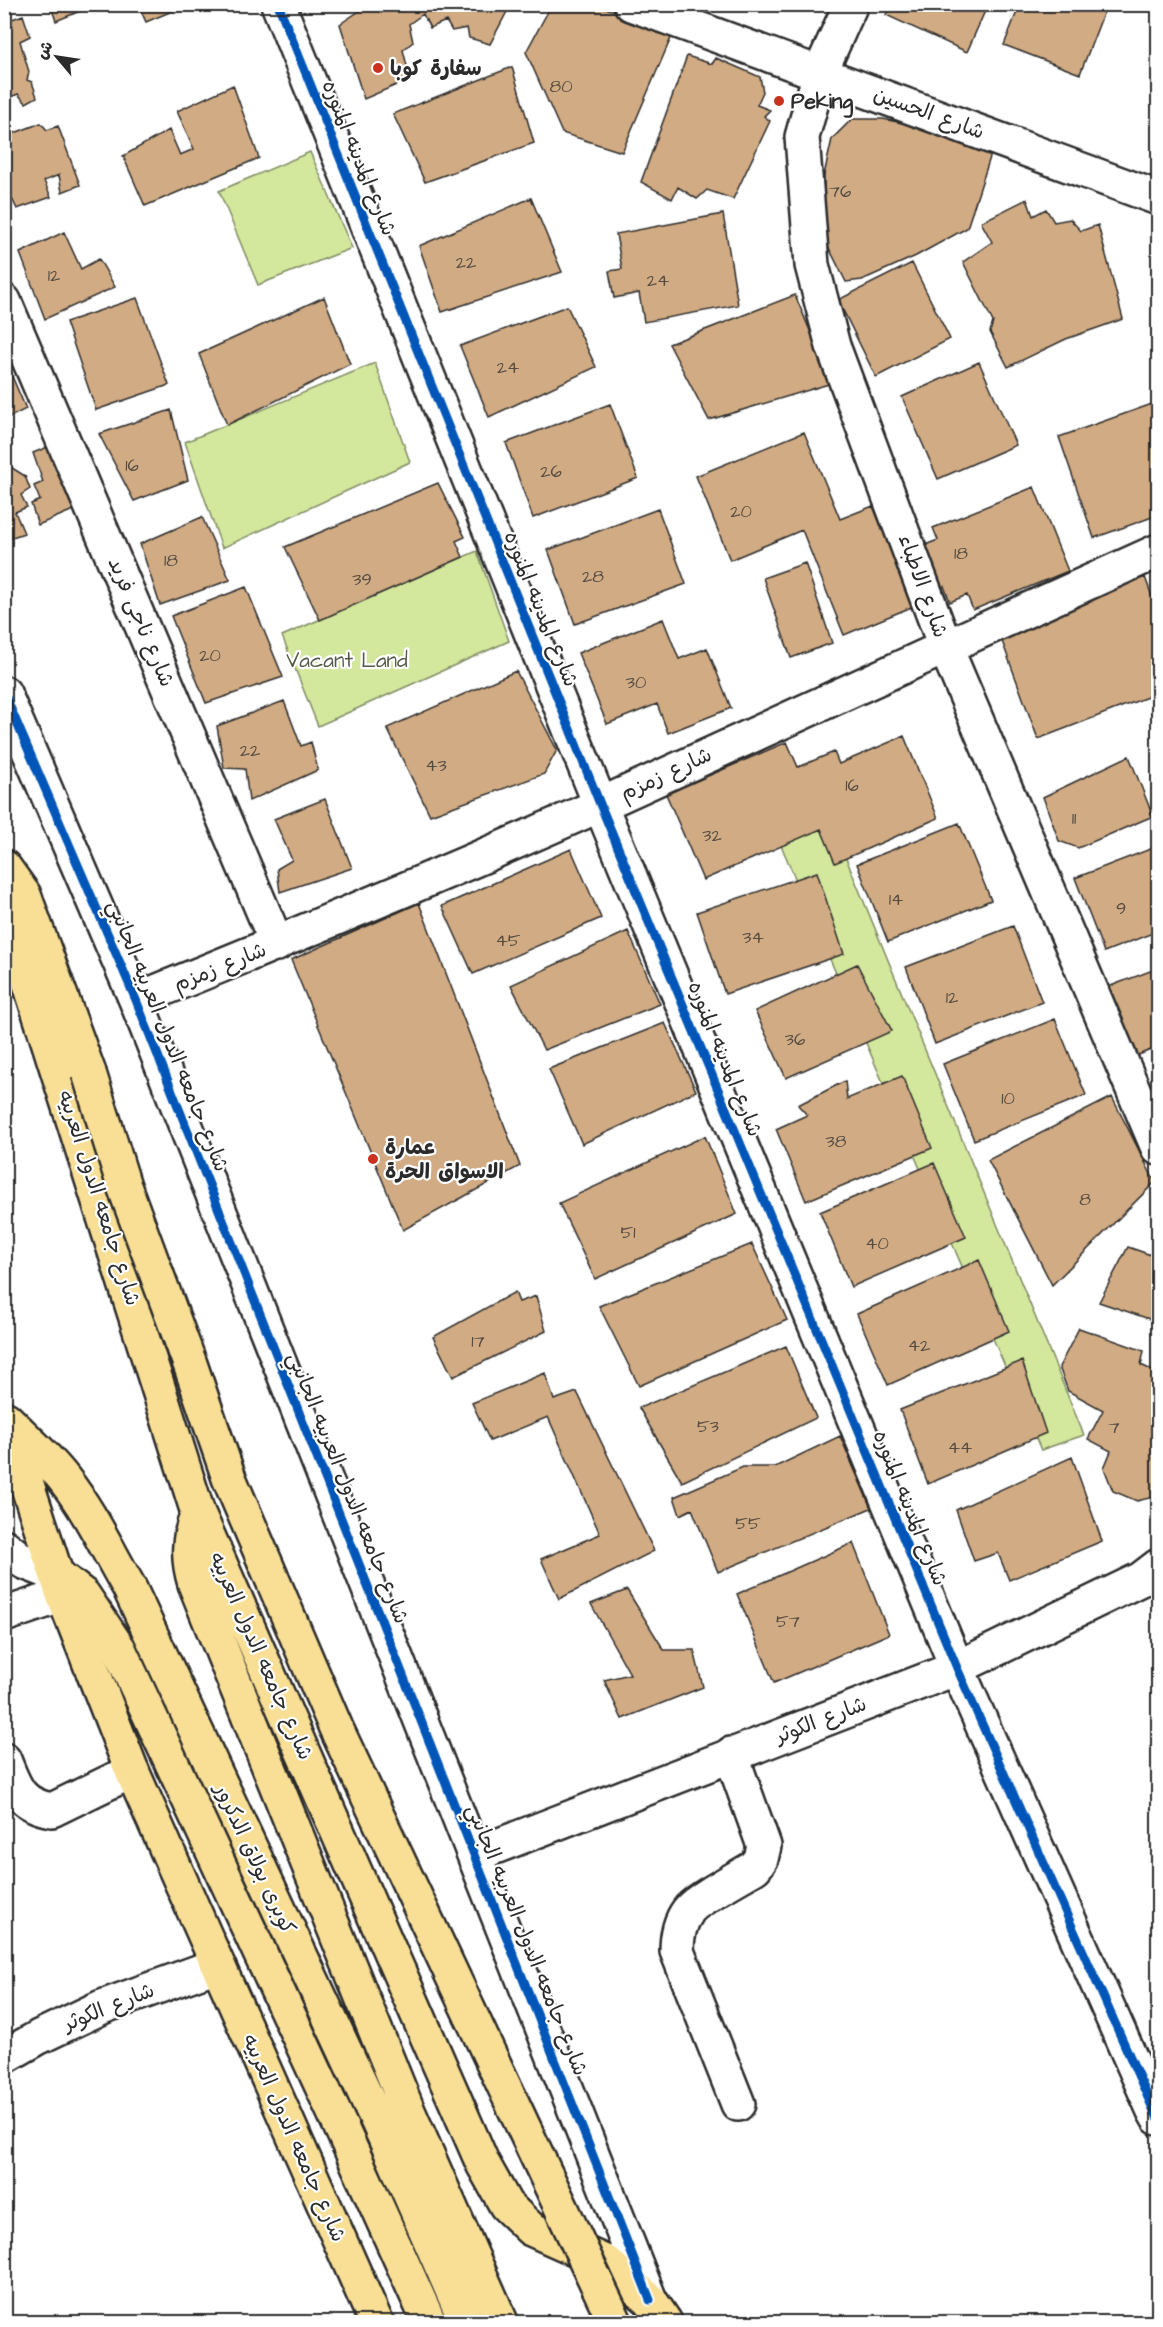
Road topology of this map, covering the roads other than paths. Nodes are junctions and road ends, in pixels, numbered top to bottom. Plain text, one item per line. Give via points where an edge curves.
1 (278, 4) edge
2 (631, 4) edge
3 (851, 4) edge
4 (820, 73) junction
5 (1158, 198) edge
6 (4, 301) edge
7 (1158, 551) edge
8 (945, 646) junction
9 (4, 693) edge
10 (600, 804) junction
11 (4, 867) edge
12 (4, 895) edge
13 (277, 944) junction
14 (136, 1000) junction
15 (1158, 1148) edge
16 (5, 1418) edge
17 (198, 1512) junction
18 (4, 1546) edge
19 (1158, 1566) edge
20 (60, 1585) junction
21 (4, 1615) edge
22 (957, 1668) junction
23 (731, 1754) junction
24 (4, 1760) edge
25 (132, 1771) junction
26 (474, 1855) junction
27 (217, 1965) junction
28 (4, 2057) edge
29 (738, 2104) dead end
30 (1158, 2118) edge
31 (658, 2311) edge
32 (376, 2322) edge
33 (429, 2322) edge
34 (466, 2322) edge
35 (501, 2322) edge
36 (615, 2322) edge

1 - 10 street, شارع المدينه المنوره
2 - 4 street, شارع الحسين
3 - 4 street, شارع الاطباء
4 - 5 street, شارع الحسين
4 - 8 street, شارع الاطباء via 802,137 812,265 833,346
6 - 13 street, شارع ناجى فريد
7 - 8 street, شارع زمزم
8 - 10 street, شارع زمزم
8 - 15 street, شارع الاطباء
9 - 14 street, شارع جامعه الدول العربيه الجانبي
10 - 13 street, شارع زمزم
10 - 22 street, شارع المدينه المنوره
11 - 36 main road, bridge via 24,895 229,1478 336,1728
12 - 17 main road, شارع جامعه الدول العربيه
13 - 14 street, شارع زمزم
14 - 26 street, شارع جامعه الدول العربيه الجانبي
16 - 20 main road, شارع جامعه الدول العربيه
16 - 34 main road, كوبرى بولاق الدكرور via 65,1480 129,1587 378,2122
17 - 31 main road, شارع جامعه الدول العربيه via 478,2153 506,2205 531,2229 605,2262
17 - 35 main road, كوبرى بولاق الدكرور via 188,1547 195,1584 408,2111
18 - 20 street
19 - 22 street, شارع الكوثر via 1141,1579
20 - 21 street
20 - 25 main road, شارع جامعه الدول العربيه
20 - 33 main road via 83,1595 119,1649
22 - 23 street, شارع الكوثر
22 - 30 street, شارع المدينه المنوره
23 - 26 street, شارع الكوثر
23 - 29 street via 764,1846 761,1859 755,1867 689,1908 680,1924 677,1951
24 - 25 street via 19,1794 40,1808 52,1810
25 - 27 main road, شارع جامعه الدول العربيه
26 - 31 street, شارع جامعه الدول العربيه الجانبي
27 - 28 street, شارع الكوثر via 102,2007
27 - 32 main road, شارع جامعه الدول العربيه

